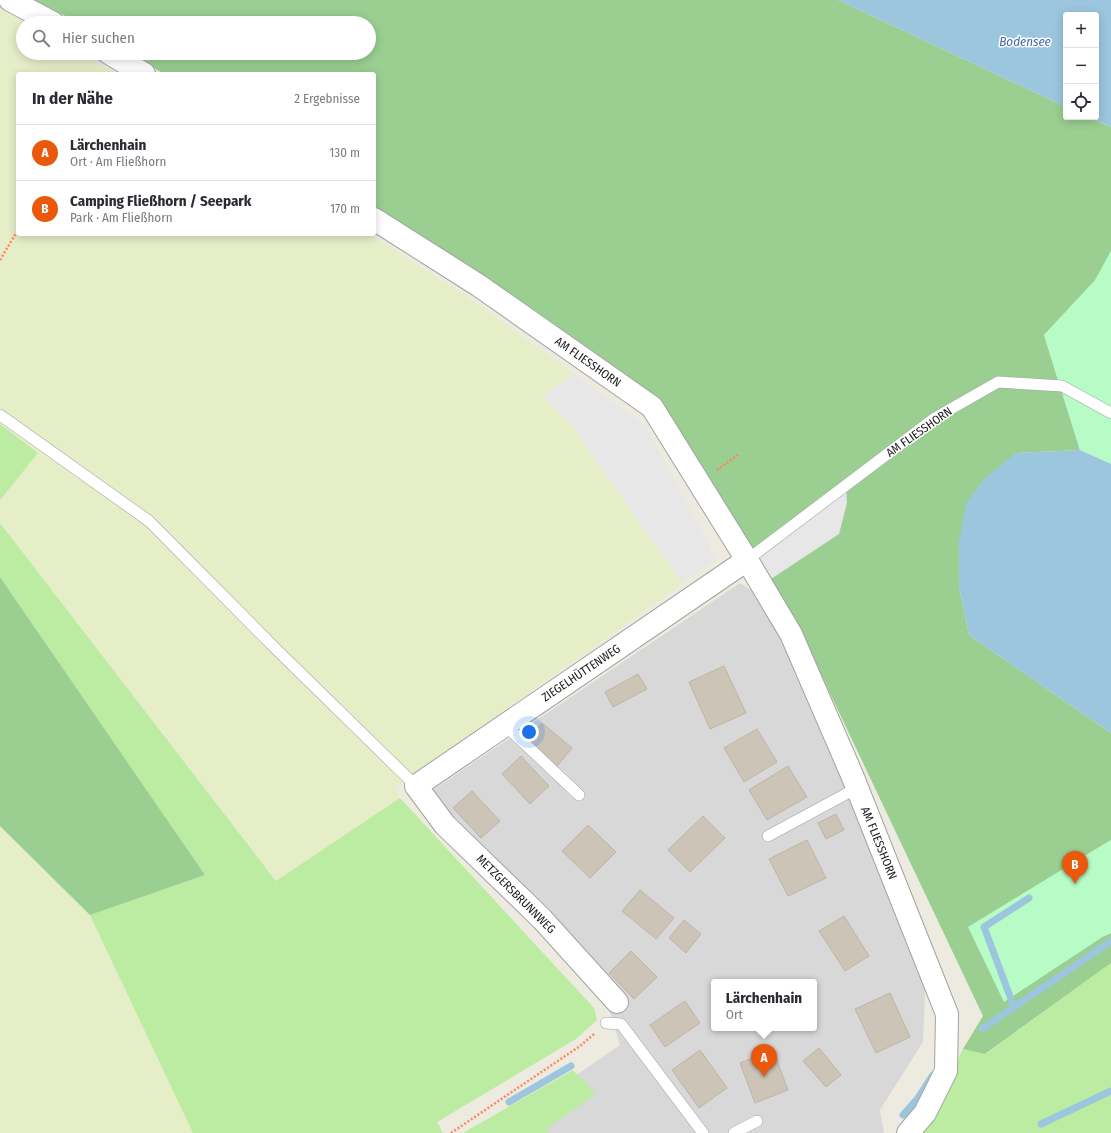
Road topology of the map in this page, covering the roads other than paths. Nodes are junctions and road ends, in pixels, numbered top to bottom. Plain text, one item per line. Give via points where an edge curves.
1 (10, 0) edge
2 (40, 16) edge
3 (120, 60) edge
4 (141, 72) edge
5 (376, 221) edge
6 (1111, 414) edge
7 (0, 415) edge
8 (747, 560) junction
9 (505, 725) junction
10 (416, 786) junction
11 (857, 788) junction
12 (579, 795) dead end
13 (768, 836) dead end
14 (617, 1002) dead end
15 (606, 1023) road end
16 (757, 1121) dead end
17 (703, 1133) edge
18 (734, 1133) edge
19 (908, 1133) edge

1 - 2 street
3 - 4 street
5 - 8 street, AM FLIESSHORN via 478,285 652,407
6 - 8 lane, AM FLIESSHORN via 1062,386 998,382 935,418
7 - 10 lane via 149,521
8 - 9 street, ZIEGELHÜTTENWEG
8 - 11 street, AM FLIESSHORN via 791,634
9 - 10 street, ZIEGELHÜTTENWEG
9 - 12 lane
10 - 14 street, METZGERSBRUNNWEG via 445,825 542,919
11 - 13 lane
11 - 19 street, AM FLIESSHORN via 947,1014 946,1071 925,1113
15 - 17 lane via 621,1024
16 - 18 lane

